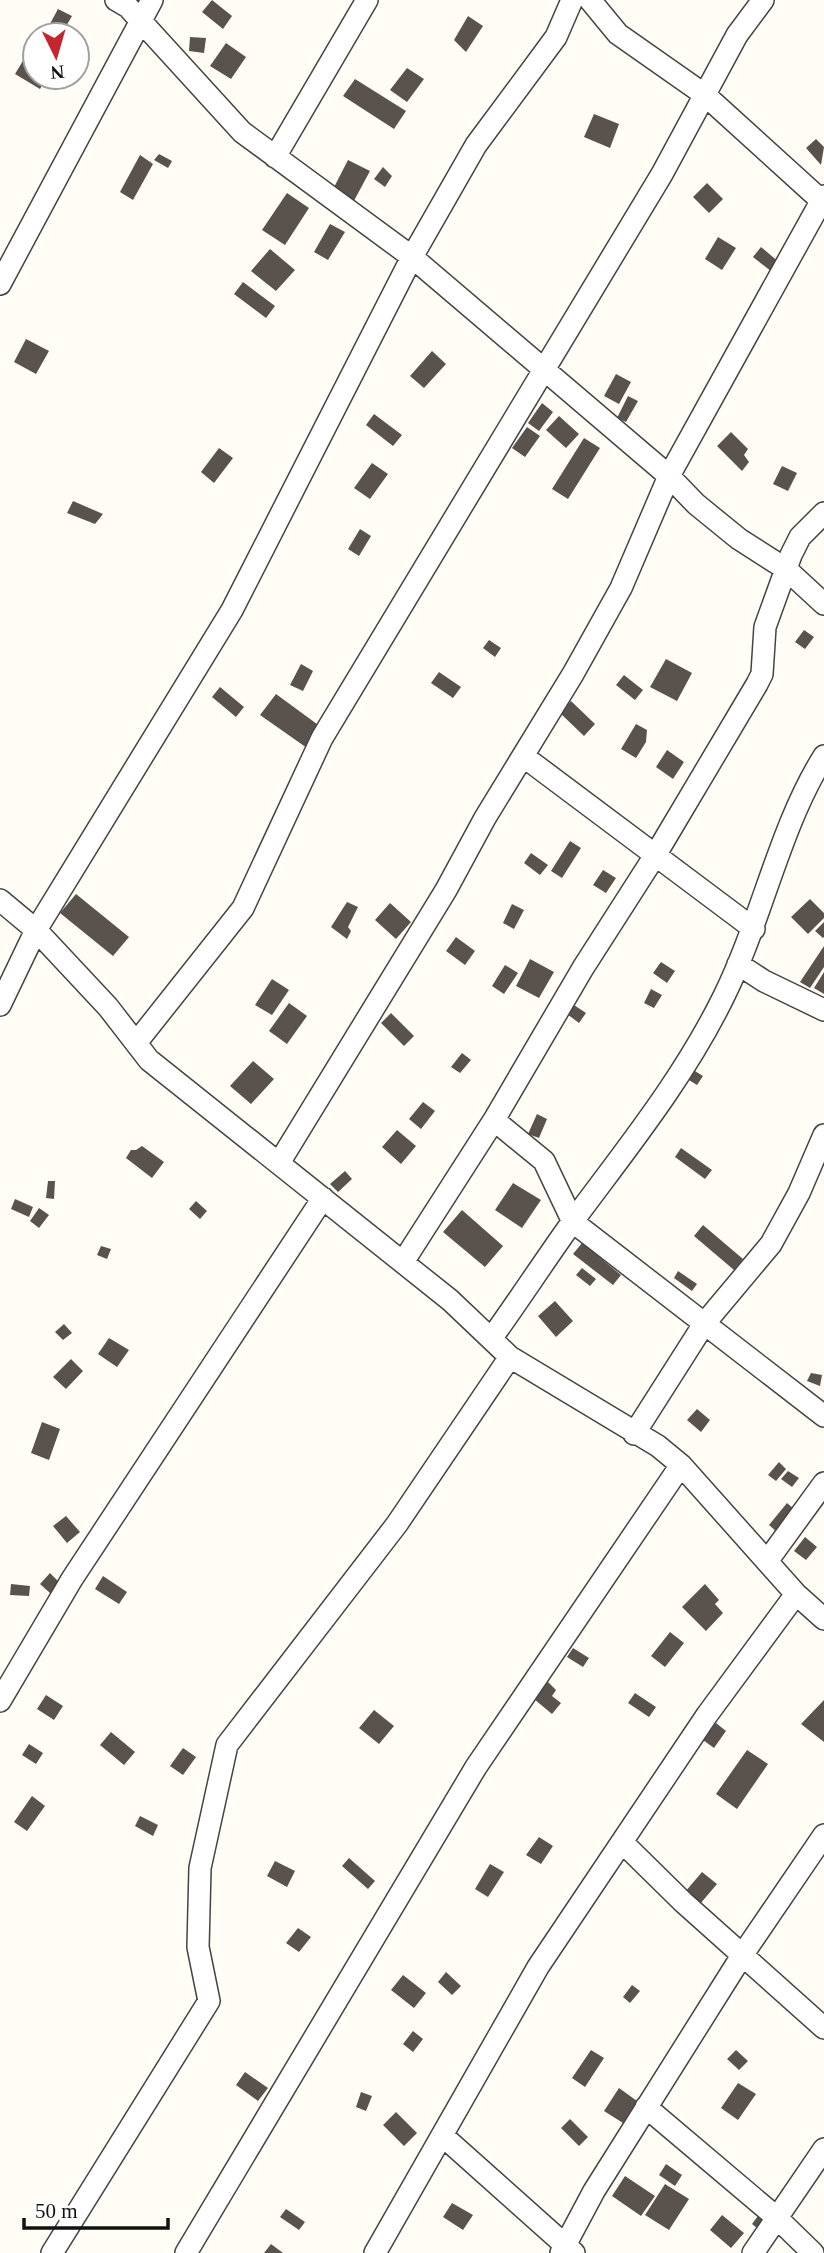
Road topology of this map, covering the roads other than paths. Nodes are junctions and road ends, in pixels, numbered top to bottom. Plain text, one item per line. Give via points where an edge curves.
1 (116, 0) edge
2 (152, 0) edge
3 (368, 0) edge
4 (572, 0) edge
5 (590, 0) edge
6 (762, 0) edge
7 (140, 21) junction
8 (705, 95) junction
9 (275, 157) junction
10 (823, 200) edge
11 (412, 257) junction
12 (0, 284) edge
13 (543, 370) junction
14 (670, 476) junction
15 (824, 513) edge
16 (786, 569) junction
17 (824, 604) edge
18 (523, 756) junction
19 (824, 756) edge
20 (656, 854) junction
21 (0, 900) edge
22 (754, 929) junction
23 (36, 930) junction
24 (738, 964) junction
25 (0, 1005) edge
26 (824, 1010) edge
27 (136, 1043) junction
28 (494, 1120) junction
29 (824, 1135) edge
30 (279, 1163) junction
31 (323, 1198) junction
32 (573, 1222) junction
33 (403, 1262) junction
34 (704, 1324) junction
35 (491, 1339) junction
36 (510, 1357) junction
37 (824, 1416) edge
38 (634, 1434) junction
39 (681, 1465) junction
40 (824, 1483) edge
41 (768, 1560) junction
42 (796, 1594) junction
43 (824, 1619) edge
44 (0, 1701) edge
45 (824, 1835) edge
46 (622, 1843) junction
47 (743, 1955) junction
48 (824, 2028) edge
49 (646, 2108) junction
50 (443, 2137) junction
51 (824, 2149) edge
52 (776, 2217) junction
53 (567, 2251) edge
54 (52, 2253) edge
55 (186, 2253) edge
56 (375, 2253) edge
57 (753, 2253) edge
58 (813, 2253) edge

1 - 7 street
2 - 7 street
3 - 9 street
4 - 11 street via 556,37 476,145
5 - 8 street via 618,34
6 - 8 street
7 - 9 street via 242,132
7 - 12 street
8 - 10 street
8 - 13 street
9 - 11 street
10 - 14 street
11 - 13 street
11 - 23 street via 232,610
13 - 14 street
13 - 27 street via 322,738 243,908
14 - 16 street via 696,504
14 - 18 street via 621,588
15 - 16 street via 800,537
16 - 17 street
16 - 20 street via 765,627 762,674
18 - 20 street
18 - 30 street
19 - 22 street via 797,810
20 - 22 street
20 - 28 street
21 - 23 street
22 - 24 street
23 - 25 street
23 - 27 street
24 - 26 street
24 - 32 street via 700,1042 652,1119
27 - 30 street via 149,1060
28 - 32 street via 544,1161
28 - 33 street
29 - 34 street via 771,1244
30 - 31 street
31 - 33 street
31 - 44 street via 72,1580
32 - 34 street
32 - 35 street
33 - 35 street
34 - 37 street
34 - 38 street
35 - 36 street
36 - 38 street
36 - 54 street via 397,1524 227,1745 201,1868 198,1947 209,2001
38 - 39 street
39 - 41 street
39 - 55 street via 476,1767
40 - 41 street
41 - 42 street
42 - 43 street
42 - 46 street via 707,1715
45 - 47 street
46 - 47 street
46 - 50 street via 538,1967
47 - 48 street
47 - 49 street
49 - 52 street
49 - 53 street via 594,2191
50 - 53 street
50 - 56 street
51 - 52 street
52 - 57 street
52 - 58 street

